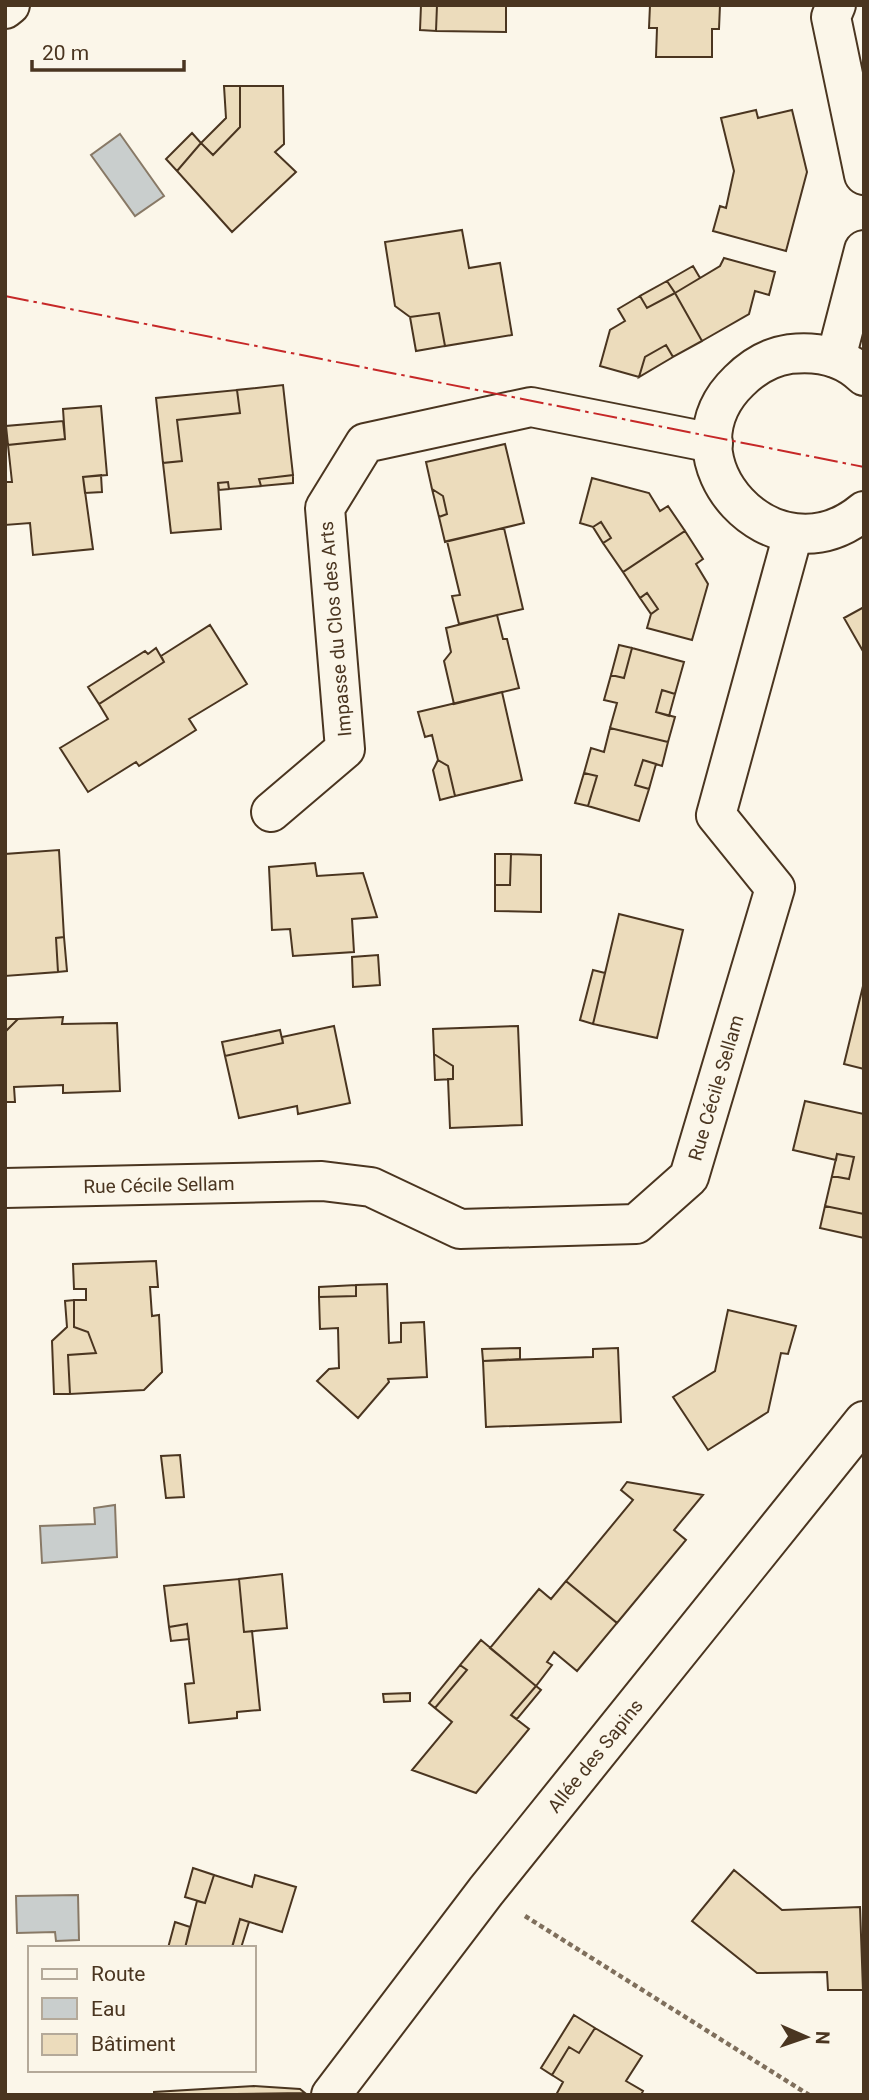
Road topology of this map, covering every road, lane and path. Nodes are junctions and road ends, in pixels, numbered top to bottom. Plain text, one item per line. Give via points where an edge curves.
1 (10, 5) edge
2 (836, 5) edge
3 (5, 9) edge
4 (864, 175) edge
5 (864, 250) edge
6 (850, 367) edge
7 (713, 443) junction
8 (864, 511) edge
9 (793, 534) junction
10 (271, 812) dead end
11 (5, 1188) edge
12 (864, 1421) edge
13 (486, 1891) junction
14 (331, 2095) edge
15 (809, 2095) edge

1 - 3 street
2 - 4 street via 831,17
5 - 6 street
6 - 7 street via 808,352 779,356 752,368 731,388
7 - 9 street via 716,469 727,493 745,513 768,527
7 - 10 street, Impasse du Clos des Arts via 531,407 365,443 325,508 345,749
8 - 9 street via 851,522 823,533
9 - 11 street, Rue Cécile Sellam via 716,815 775,888 689,1177 636,1224 460,1229 371,1187 322,1181
12 - 13 street, Allée des Sapins
13 - 14 street, Allée des Sapins
13 - 15 path

